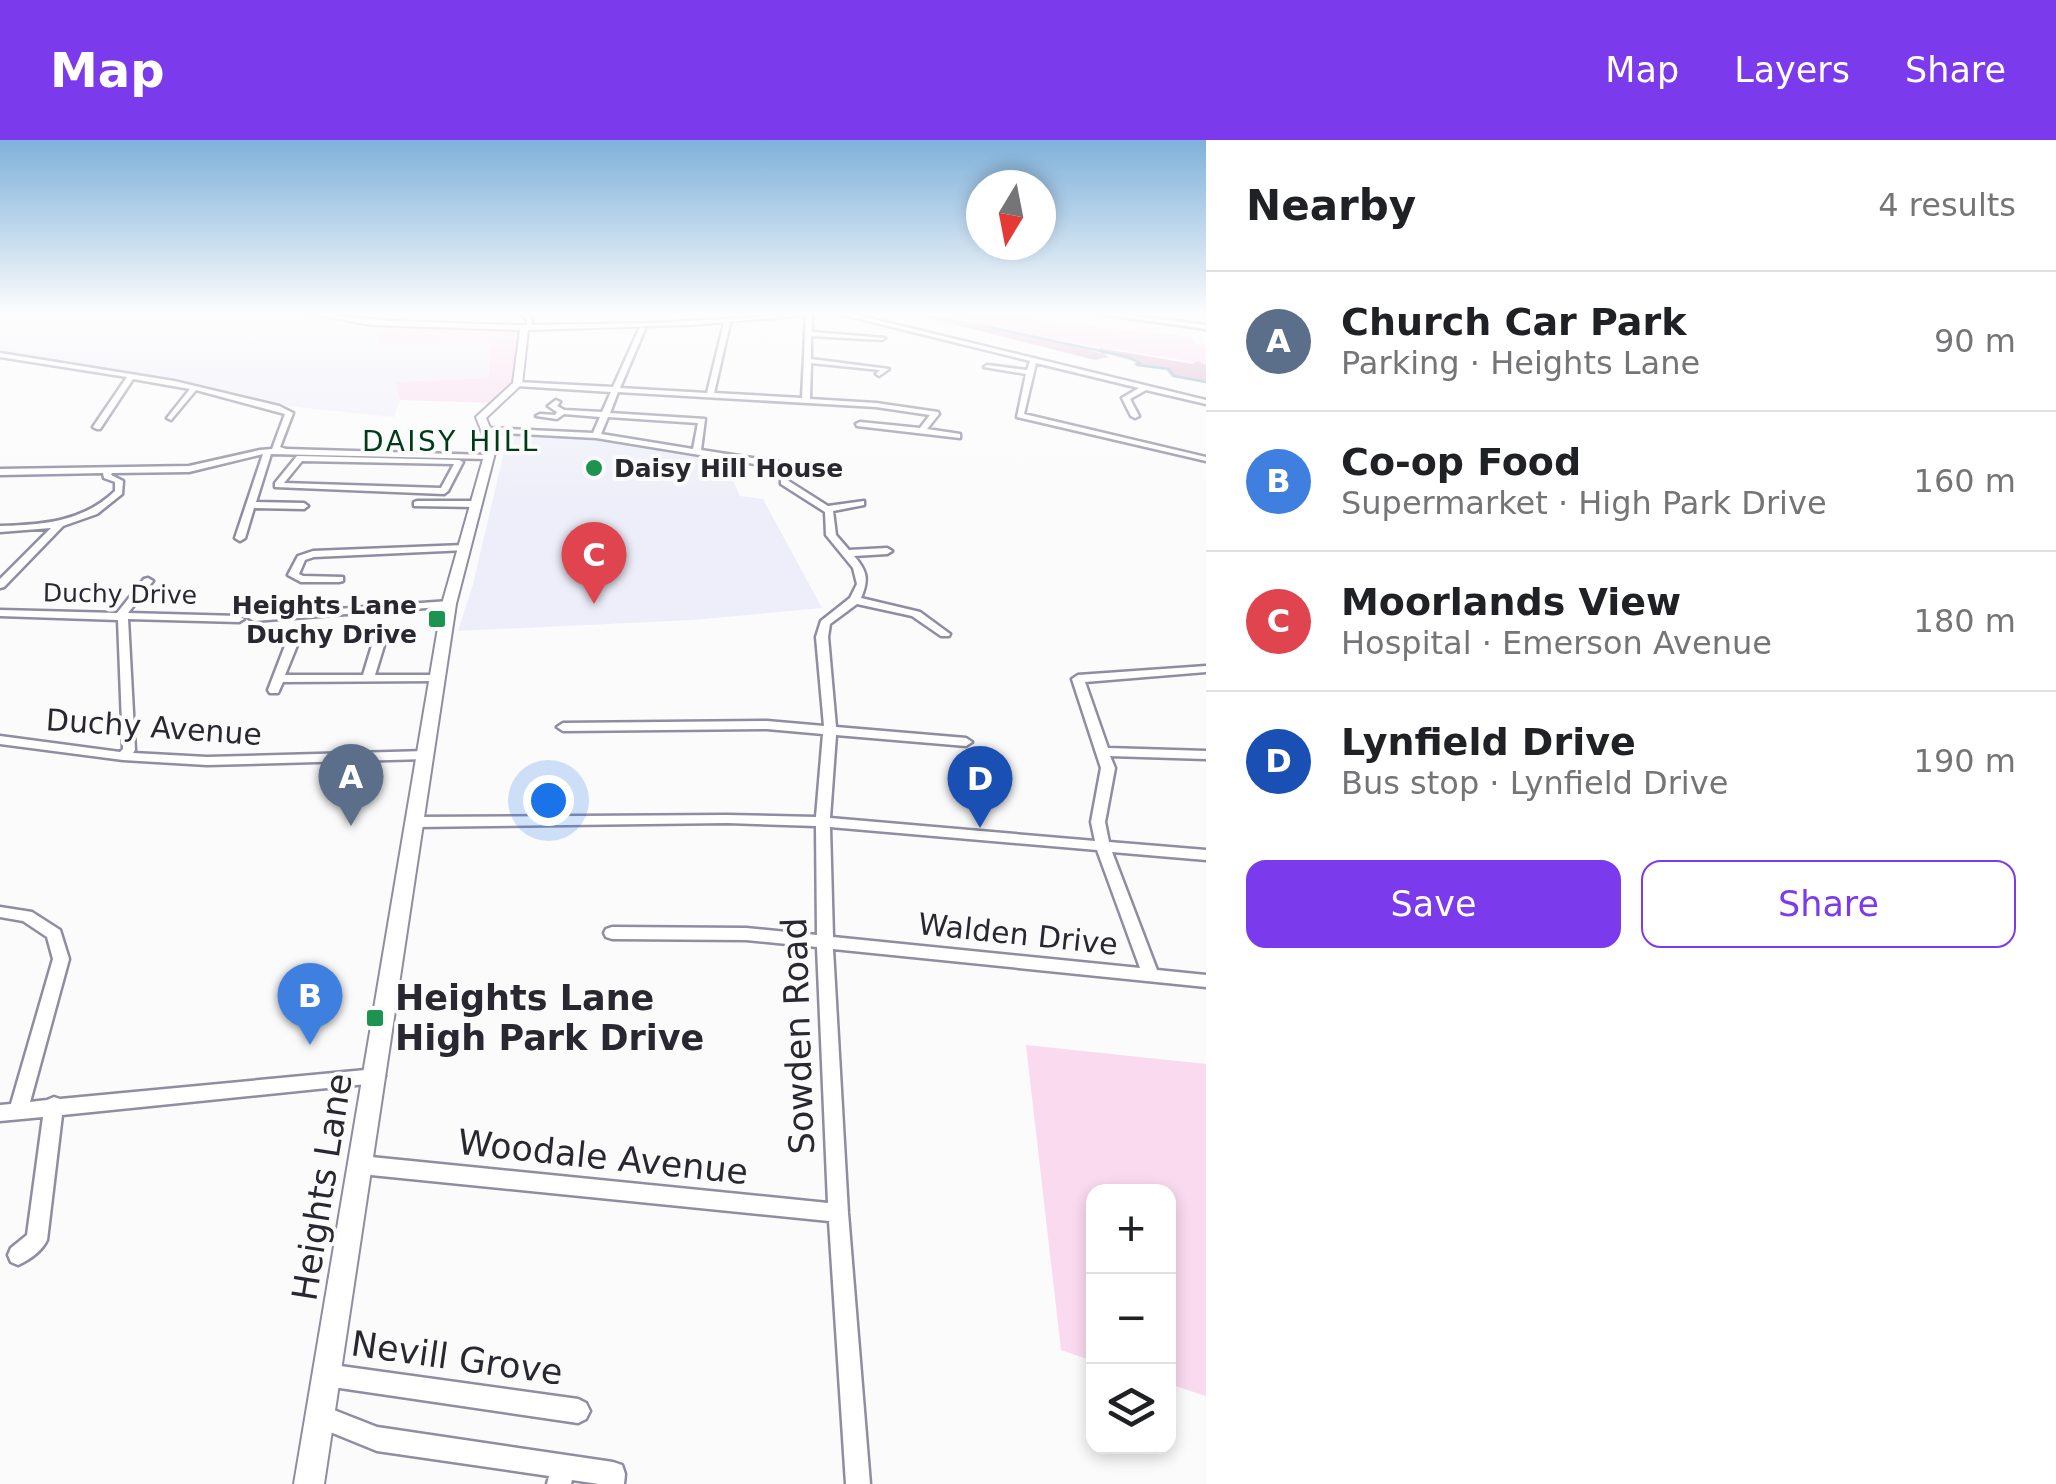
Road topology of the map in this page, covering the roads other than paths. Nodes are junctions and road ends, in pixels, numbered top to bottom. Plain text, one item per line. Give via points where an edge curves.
1 (132, 375) edge
2 (135, 376) edge
3 (519, 376) edge
4 (621, 376) edge
5 (714, 376) edge
6 (806, 376) edge
7 (1028, 376) edge
8 (1095, 376) edge
9 (518, 384) junction
10 (194, 388) junction
11 (1144, 388) junction
12 (615, 390) junction
13 (710, 394) junction
14 (806, 399) junction
15 (556, 402) dead end
16 (1206, 402) edge
17 (562, 412) junction
18 (605, 415) junction
19 (540, 416) dead end
20 (1135, 416) dead end
21 (171, 418) dead end
22 (672, 419) junction
23 (860, 424) dead end
24 (97, 426) dead end
25 (486, 430) junction
26 (922, 431) junction
27 (596, 436) junction
28 (957, 436) dead end
29 (414, 441) dead end
30 (665, 445) junction
31 (284, 450) junction
32 (696, 450) junction
33 (268, 452) junction
34 (408, 454) junction
35 (378, 456) junction
36 (488, 457) junction
37 (1206, 459) edge
38 (798, 468) dead end
39 (108, 470) junction
40 (0, 472) edge
41 (784, 482) dead end
42 (359, 488) junction
43 (861, 503) dead end
44 (417, 504) dead end
45 (476, 504) junction
46 (251, 505) junction
47 (304, 506) dead end
48 (827, 510) junction
49 (59, 525) junction
50 (0, 529) edge
51 (240, 538) dead end
52 (464, 548) junction
53 (887, 551) dead end
54 (848, 553) junction
55 (339, 579) dead end
56 (148, 581) dead end
57 (0, 585) edge
58 (855, 600) junction
59 (449, 604) junction
60 (0, 613) edge
61 (121, 617) junction
62 (254, 618) dead end
63 (239, 619) dead end
64 (945, 634) dead end
65 (294, 638) dead end
66 (380, 639) dead end
67 (1206, 669) edge
68 (438, 678) junction
69 (368, 679) junction
70 (276, 684) joint
71 (563, 727) dead end
72 (830, 728) junction
73 (0, 740) edge
74 (966, 742) dead end
75 (1104, 752) junction
76 (426, 755) junction
77 (1206, 755) edge
78 (124, 756) junction
79 (416, 822) junction
80 (823, 822) junction
81 (1104, 846) junction
82 (1206, 855) edge
83 (0, 912) edge
84 (612, 933) dead end
85 (825, 941) junction
86 (1150, 975) junction
87 (1206, 981) edge
88 (376, 1076) junction
89 (54, 1104) junction
90 (9, 1111) edge
91 (361, 1165) junction
92 (838, 1213) junction
93 (18, 1255) dead end
94 (326, 1375) junction
95 (578, 1411) dead end
96 (321, 1417) junction
97 (561, 1474) edge
98 (309, 1484) edge
99 (612, 1484) edge
100 (858, 1484) edge

1 - 24 street
2 - 10 street
3 - 9 street
4 - 12 street
5 - 13 street
6 - 14 street
7 - 37 street via 1020,415
8 - 11 street
9 - 12 street
9 - 25 street via 481,416
10 - 21 street
10 - 31 street via 289,414 274,448
11 - 16 street
11 - 20 street via 1126,398
12 - 13 street
12 - 18 street
13 - 14 street
14 - 26 street via 935,414
15 - 17 street via 552,406
17 - 18 street
17 - 19 street
18 - 22 street
18 - 27 street
22 - 30 street
22 - 32 street via 702,421
23 - 26 street
25 - 27 street
25 - 36 street, Heights Lane via 492,437
26 - 28 street
27 - 30 street
29 - 34 street
30 - 32 street
31 - 33 street
31 - 35 street
32 - 38 street
33 - 39 street via 189,469
33 - 46 street
34 - 35 street
34 - 36 street
35 - 42 street
35 - 42 street via 300,458 278,484
35 - 42 street via 459,462 444,491
36 - 45 street, Heights Lane
39 - 40 street
39 - 49 street via 119,481 110,503
41 - 48 street
43 - 48 street
44 - 45 street
45 - 52 street, Heights Lane
46 - 47 street
46 - 51 street
48 - 54 street via 831,535
49 - 50 street
49 - 57 street
52 - 55 street via 313,554 301,558 294,575
52 - 59 street, Heights Lane
53 - 54 street
54 - 58 street via 862,584
56 - 61 street
58 - 64 street via 916,614
58 - 72 street, Sowden Road via 825,623 822,637
59 - 62 street
59 - 68 street, Heights Lane
60 - 61 street, Duchy Drive
61 - 63 street, Duchy Drive
61 - 78 street via 129,750
65 - 70 street
66 - 69 street
67 - 75 street via 1082,676 1078,685
68 - 69 street
68 - 76 street, Heights Lane
69 - 70 street
71 - 72 street
72 - 74 street
72 - 80 street, Sowden Road
73 - 78 street, Duchy Avenue
75 - 77 street
75 - 81 street via 1107,782 1098,822
76 - 78 street, Duchy Avenue via 207,762
76 - 79 street, Heights Lane
79 - 80 street
79 - 88 street, Heights Lane
80 - 81 street
80 - 85 street, Sowden Road
81 - 82 street
81 - 86 street
83 - 90 street via 27,916 54,934 61,959
84 - 85 street, Walden Drive
85 - 86 street, Walden Drive
85 - 92 street, Sowden Road
86 - 87 street, Walden Drive
88 - 89 street
88 - 91 street, Heights Lane
89 - 90 street
89 - 93 street via 37,1240
91 - 92 street, Woodale Avenue
91 - 94 street, Heights Lane
92 - 100 street, Sowden Road
94 - 95 street, Nevill Grove
94 - 96 street, Heights Lane
96 - 97 street via 376,1439
96 - 98 street, Heights Lane
97 - 99 street via 613,1474

